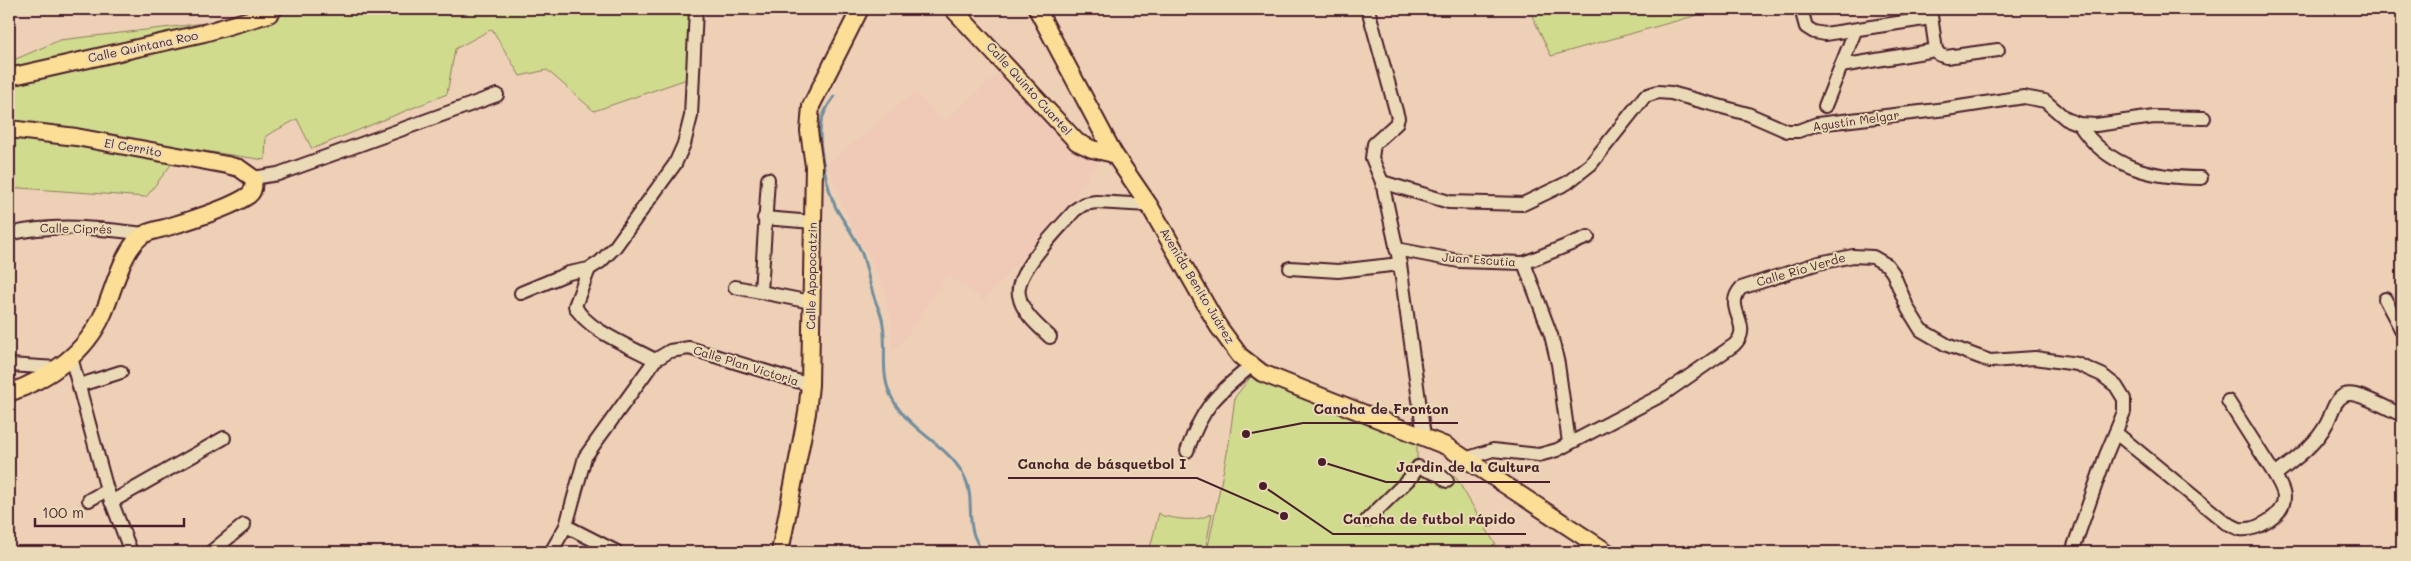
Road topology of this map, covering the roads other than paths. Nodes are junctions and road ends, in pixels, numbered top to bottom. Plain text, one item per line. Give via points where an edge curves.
1 (274, 9) edge
2 (696, 9) edge
3 (860, 9) edge
4 (953, 9) edge
5 (1037, 9) edge
6 (1368, 9) edge
7 (1801, 9) edge
8 (1930, 14) edge
9 (1855, 31) junction
10 (1936, 50) junction
11 (1998, 50) dead end
12 (1841, 66) junction
13 (9, 77) edge
14 (497, 95) dead end
15 (1825, 106) dead end
16 (2204, 118) dead end
17 (2079, 124) junction
18 (9, 129) edge
19 (1114, 154) junction
20 (253, 178) junction
21 (768, 178) dead end
22 (2201, 178) dead end
23 (1382, 182) junction
24 (1149, 205) junction
25 (764, 218) junction
26 (813, 222) junction
27 (9, 234) edge
28 (144, 234) junction
29 (1588, 237) dead end
30 (1396, 249) junction
31 (1524, 263) junction
32 (1400, 264) junction
33 (1290, 268) dead end
34 (589, 269) junction
35 (735, 287) dead end
36 (761, 292) junction
37 (520, 293) dead end
38 (2385, 299) dead end
39 (811, 302) junction
40 (2402, 330) edge
41 (1050, 337) dead end
42 (71, 357) junction
43 (655, 360) junction
44 (9, 365) edge
45 (1251, 366) junction
46 (57, 368) junction
47 (121, 372) dead end
48 (80, 385) junction
49 (810, 385) junction
50 (9, 393) edge
51 (2228, 401) dead end
52 (2402, 415) edge
53 (2116, 433) junction
54 (1424, 436) junction
55 (224, 438) dead end
56 (1568, 443) junction
57 (1187, 451) dead end
58 (1468, 458) junction
59 (2275, 475) junction
60 (1447, 481) dead end
61 (109, 496) junction
62 (89, 500) dead end
63 (1368, 520) dead end
64 (244, 525) dead end
65 (566, 526) junction
66 (131, 552) edge
67 (211, 552) edge
68 (551, 552) edge
69 (617, 552) edge
70 (780, 552) edge
71 (1607, 552) edge
72 (2072, 552) edge

1 - 13 main road, Calle Quintana Roo via 269,14 204,33
2 - 34 street via 691,116 684,144 675,164 615,247
3 - 26 main road, Calle Apopocatzin via 811,106
4 - 19 main road, Calle Quinto Cuartel via 1077,142
5 - 19 main road, Avenida Benito Juárez
6 - 23 street via 1398,118 1396,124 1374,144 1372,158
7 - 9 street via 1806,27 1814,32
8 - 9 street
8 - 10 street
9 - 12 street
10 - 11 street via 1946,57
10 - 12 street
12 - 15 street
14 - 20 street via 278,174
16 - 17 street via 2154,117 2096,125
17 - 22 street via 2090,141 2129,166 2174,178
17 - 23 street, Agustín Melgar via 2066,119 2045,101 2024,97 1817,124 1787,131 1748,114 1658,92 1645,96 1591,164 1567,182 1522,204 1449,202
18 - 20 main road, El Cerrito via 76,137 227,165 247,172
19 - 24 main road, Avenida Benito Juárez
20 - 28 main road via 254,186 249,195 198,218
21 - 25 street
23 - 30 street
24 - 41 street via 1084,204 1075,210 1025,270 1019,284 1019,297 1031,319
24 - 45 main road, Avenida Benito Juárez via 1218,326
25 - 26 street
25 - 36 street
26 - 39 main road, Calle Apopocatzin
27 - 28 street, Calle Ciprés via 36,228 104,228
28 - 42 main road via 127,254 90,338
29 - 31 street, Juan Escutia
30 - 31 street, Juan Escutia via 1458,261
30 - 32 street
31 - 56 street via 1551,335
32 - 33 street via 1338,270
32 - 54 street
34 - 37 street via 569,273
34 - 43 street via 574,306 579,315
35 - 36 street
36 - 39 street
38 - 40 street
39 - 49 main road, Calle Apopocatzin
42 - 46 main road
42 - 48 street
43 - 49 street, Calle Plan Victoria via 670,351 689,348
43 - 65 street via 585,457
44 - 46 street
45 - 54 main road, Avenida Benito Juárez
45 - 57 street via 1204,409
46 - 50 main road via 40,381
47 - 48 street
48 - 61 street
49 - 70 main road, Calle Apopocatzin
51 - 59 street
52 - 59 street via 2355,394 2345,394 2336,401 2316,441
53 - 56 street, Calle Río Verde via 2124,412 2124,399 2116,386 2102,376 2077,364 2035,358 1990,361 1947,345 1921,330 1887,265 1873,257 1852,256 1741,288 1733,301 1742,329 1734,345 1662,395
53 - 59 street via 2207,508 2240,528 2256,528 2278,511 2284,497
53 - 72 street
54 - 58 main road, Avenida Benito Juárez
55 - 61 street
56 - 58 street, Calle Río Verde via 1539,456 1493,450
58 - 71 main road, Avenida Benito Juárez via 1485,473
60 - 63 street via 1418,467
61 - 62 street
61 - 66 street
64 - 67 street
65 - 68 street
65 - 69 street

